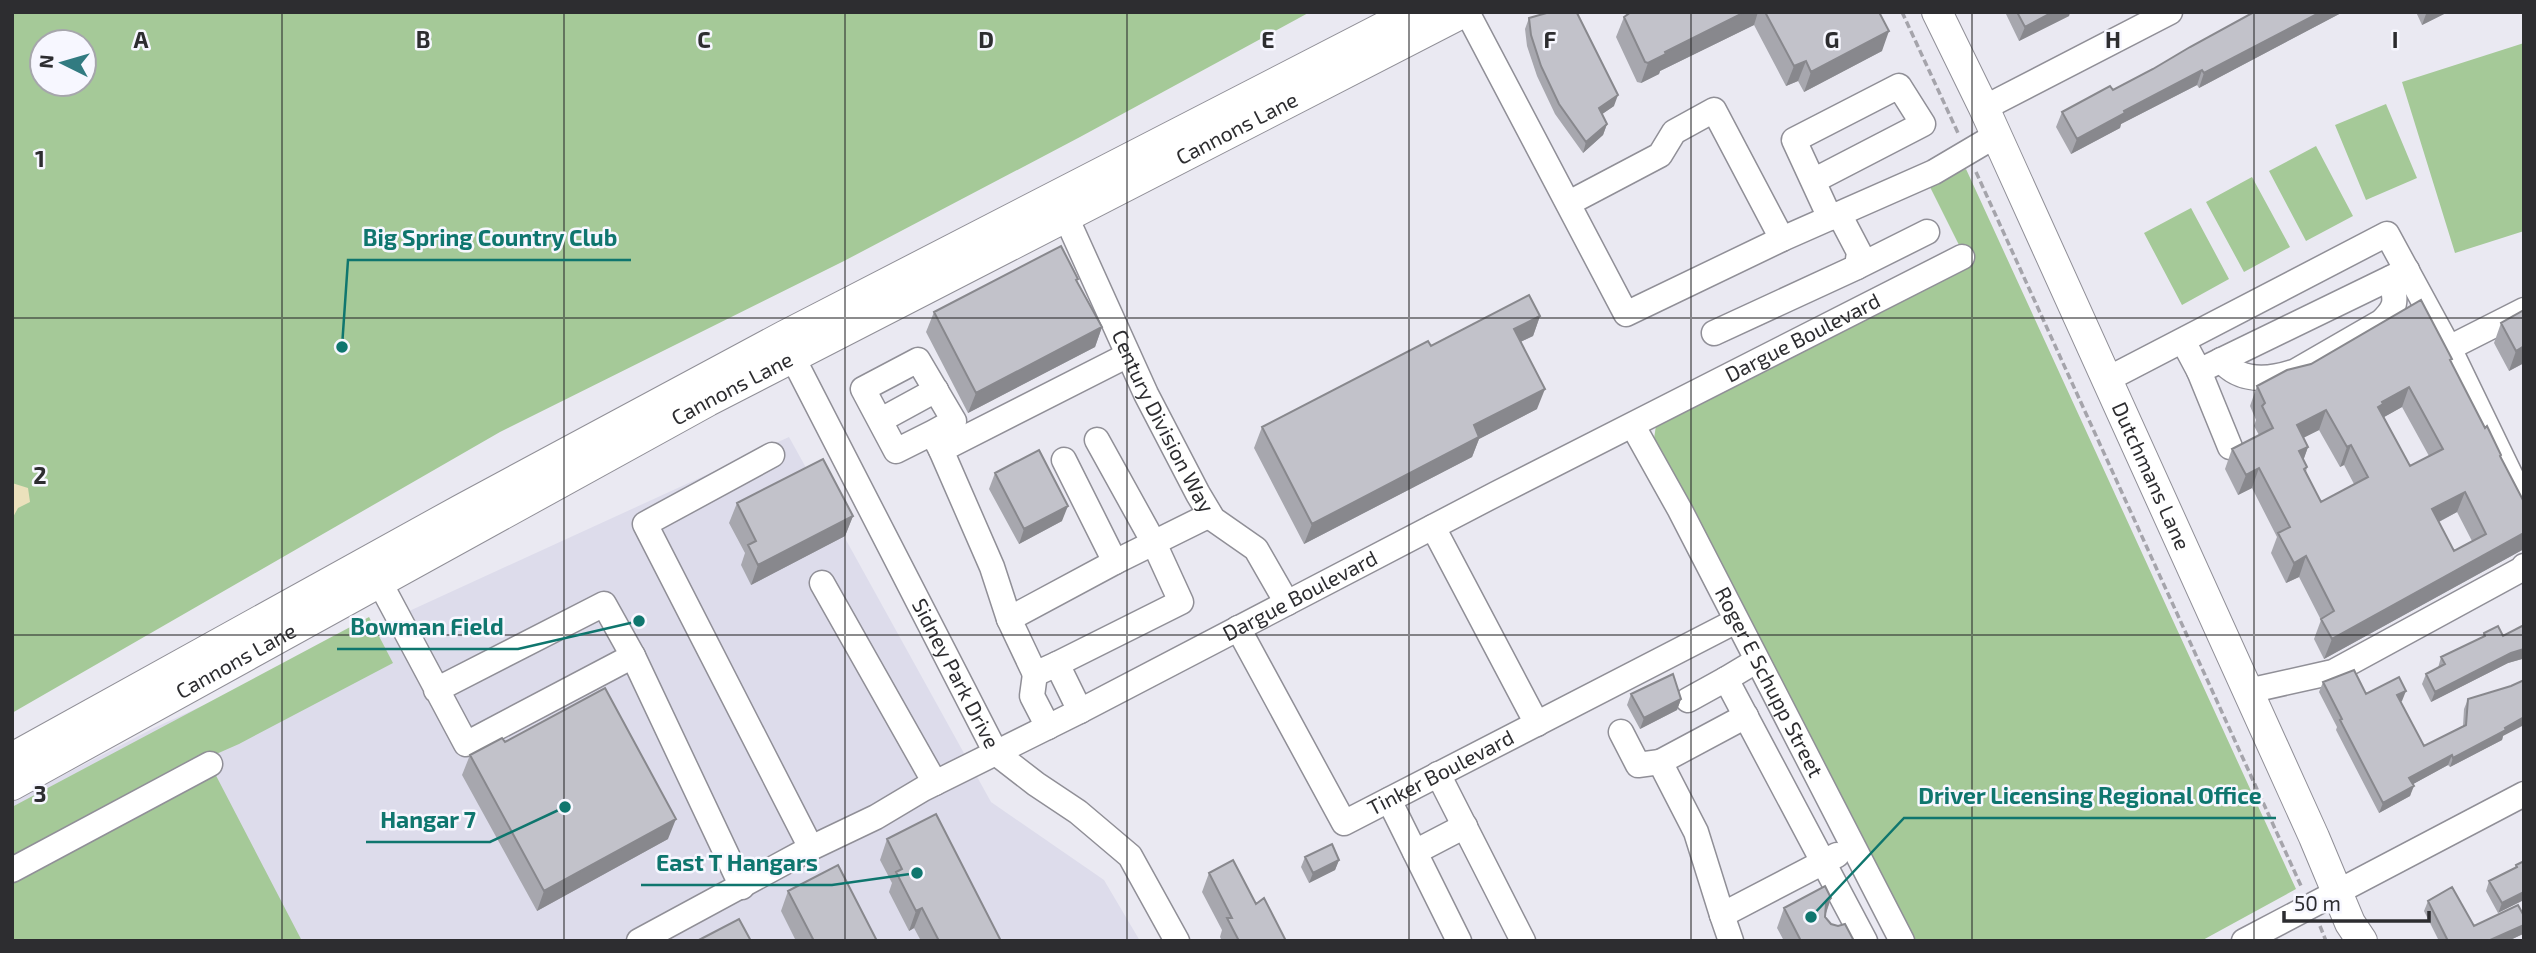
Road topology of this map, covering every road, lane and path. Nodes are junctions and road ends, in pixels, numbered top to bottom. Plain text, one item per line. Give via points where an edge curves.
1 (1413, 12) edge
2 (1465, 12) edge
3 (1902, 12) edge
4 (1937, 12) edge
5 (2170, 12) edge
6 (1984, 108) junction
7 (1995, 136) junction
8 (1968, 152) junction
9 (1813, 181) junction
10 (1569, 203) junction
11 (1061, 207) junction
12 (1835, 216) junction
13 (1927, 232) dead end
14 (1782, 239) junction
15 (1962, 257) dead end
16 (1857, 267) junction
17 (2399, 274) junction
18 (2524, 310) edge
19 (1714, 333) dead end
20 (2183, 341) junction
21 (789, 347) junction
22 (2449, 348) junction
23 (1128, 355) junction
24 (2210, 366) junction
25 (2106, 380) junction
26 (936, 390) junction
27 (881, 420) junction
28 (1633, 426) junction
29 (1097, 440) dead end
30 (936, 442) junction
31 (2231, 447) edge
32 (772, 455) dead end
33 (1064, 460) dead end
34 (2524, 503) edge
35 (1210, 515) junction
36 (1433, 527) junction
37 (1154, 542) junction
38 (1115, 562) junction
39 (2523, 568) edge
40 (373, 571) junction
41 (822, 583) dead end
42 (1287, 603) junction
43 (1009, 619) junction
44 (1736, 621) junction
45 (1238, 628) junction
46 (633, 656) junction
47 (1756, 661) junction
48 (1046, 669) junction
49 (1726, 679) junction
50 (436, 690) junction
51 (2248, 691) junction
52 (1688, 700) dead end
53 (1080, 712) junction
54 (1746, 716) junction
55 (1537, 724) junction
56 (1048, 727) junction
57 (1622, 732) dead end
58 (996, 753) junction
59 (12, 758) edge
60 (1660, 762) junction
61 (210, 764) dead end
62 (1438, 774) junction
63 (935, 783) junction
64 (12, 785) edge
65 (2524, 794) edge
66 (1389, 800) junction
67 (1465, 826) junction
68 (1853, 847) junction
69 (811, 848) junction
70 (1415, 852) junction
71 (1824, 862) junction
72 (12, 870) edge
73 (742, 887) junction
74 (2324, 899) junction
75 (1883, 904) junction
76 (1722, 915) junction
77 (1859, 930) edge
78 (1831, 931) edge
79 (639, 941) edge
80 (1177, 941) edge
81 (1459, 941) edge
82 (1523, 941) edge
83 (1731, 941) edge
84 (1902, 941) edge
85 (2244, 941) edge
86 (2326, 941) edge
87 (2362, 941) edge

1 - 11 main road, Cannons Lane
2 - 10 street
2 - 11 main road, Cannons Lane
3 - 8 path
4 - 6 main road, Dutchmans Lane
5 - 6 street
6 - 7 main road, Dutchmans Lane
7 - 8 street
7 - 25 main road, Dutchmans Lane
8 - 12 street
8 - 74 path
9 - 9 street via 1794,140 1899,86 1923,124
9 - 12 street
10 - 14 street via 1626,313
10 - 14 street via 1660,155 1674,132 1714,110
11 - 21 main road, Cannons Lane
11 - 23 street, Century Division Way
12 - 14 street
12 - 16 street via 1859,252
13 - 16 street
15 - 28 street, Dargue Boulevard
16 - 19 street
17 - 20 street via 2387,234
17 - 22 street
17 - 24 street
17 - 24 street via 2391,313 2295,371 2281,376 2242,376
18 - 22 street
20 - 24 street
20 - 25 street
21 - 40 main road, Cannons Lane via 696,407
21 - 58 street, Sidney Park Drive
22 - 34 street
23 - 30 street
23 - 35 street, Century Division Way
24 - 31 street
25 - 51 main road, Dutchmans Lane
26 - 27 street
26 - 27 street via 918,360 863,389
26 - 30 street via 954,421
27 - 30 street via 896,451
28 - 36 street, Dargue Boulevard
28 - 44 street, Roger E Schupp Street
29 - 37 street
30 - 43 street via 992,567
32 - 69 street via 645,524
33 - 38 street
35 - 37 street
35 - 42 street, Century Division Way via 1255,549
36 - 42 street, Dargue Boulevard
36 - 55 street
37 - 38 street
37 - 48 street via 1181,602
38 - 43 street
39 - 51 street via 2333,672
40 - 50 street
40 - 59 main road, Cannons Lane
40 - 64 main road, Cannons Lane
41 - 63 street
42 - 45 street, Dargue Boulevard
43 - 48 street
44 - 47 street, Roger E Schupp Street
44 - 55 street, Tinker Boulevard
45 - 53 street, Dargue Boulevard
45 - 66 street, Tinker Boulevard via 1344,823
46 - 50 street via 604,604
46 - 50 street via 466,744
46 - 73 street
47 - 49 street
47 - 68 street, Roger E Schupp Street
48 - 53 street
48 - 56 street via 1031,696
49 - 52 street
49 - 54 street
51 - 74 main road, Dutchmans Lane via 2314,837
53 - 56 street, Dargue Boulevard
54 - 60 street
54 - 71 street
55 - 62 street, Tinker Boulevard
56 - 58 street, Dargue Boulevard
57 - 60 street via 1638,765
58 - 63 street, Dargue Boulevard
58 - 80 street, Sidney Park Drive via 1130,856
60 - 76 street via 1696,832
61 - 72 street
62 - 66 street, Tinker Boulevard
62 - 67 street
63 - 69 street, Dargue Boulevard
65 - 74 street
66 - 70 street
67 - 70 street
67 - 82 street
68 - 71 street
68 - 75 street, Roger E Schupp Street
69 - 73 street, Dargue Boulevard
70 - 81 street
71 - 76 street
71 - 77 street
73 - 79 street, Dargue Boulevard
74 - 85 street
74 - 86 path
74 - 87 main road, Dutchmans Lane
75 - 77 street
75 - 84 street, Roger E Schupp Street
76 - 83 street
77 - 78 street

